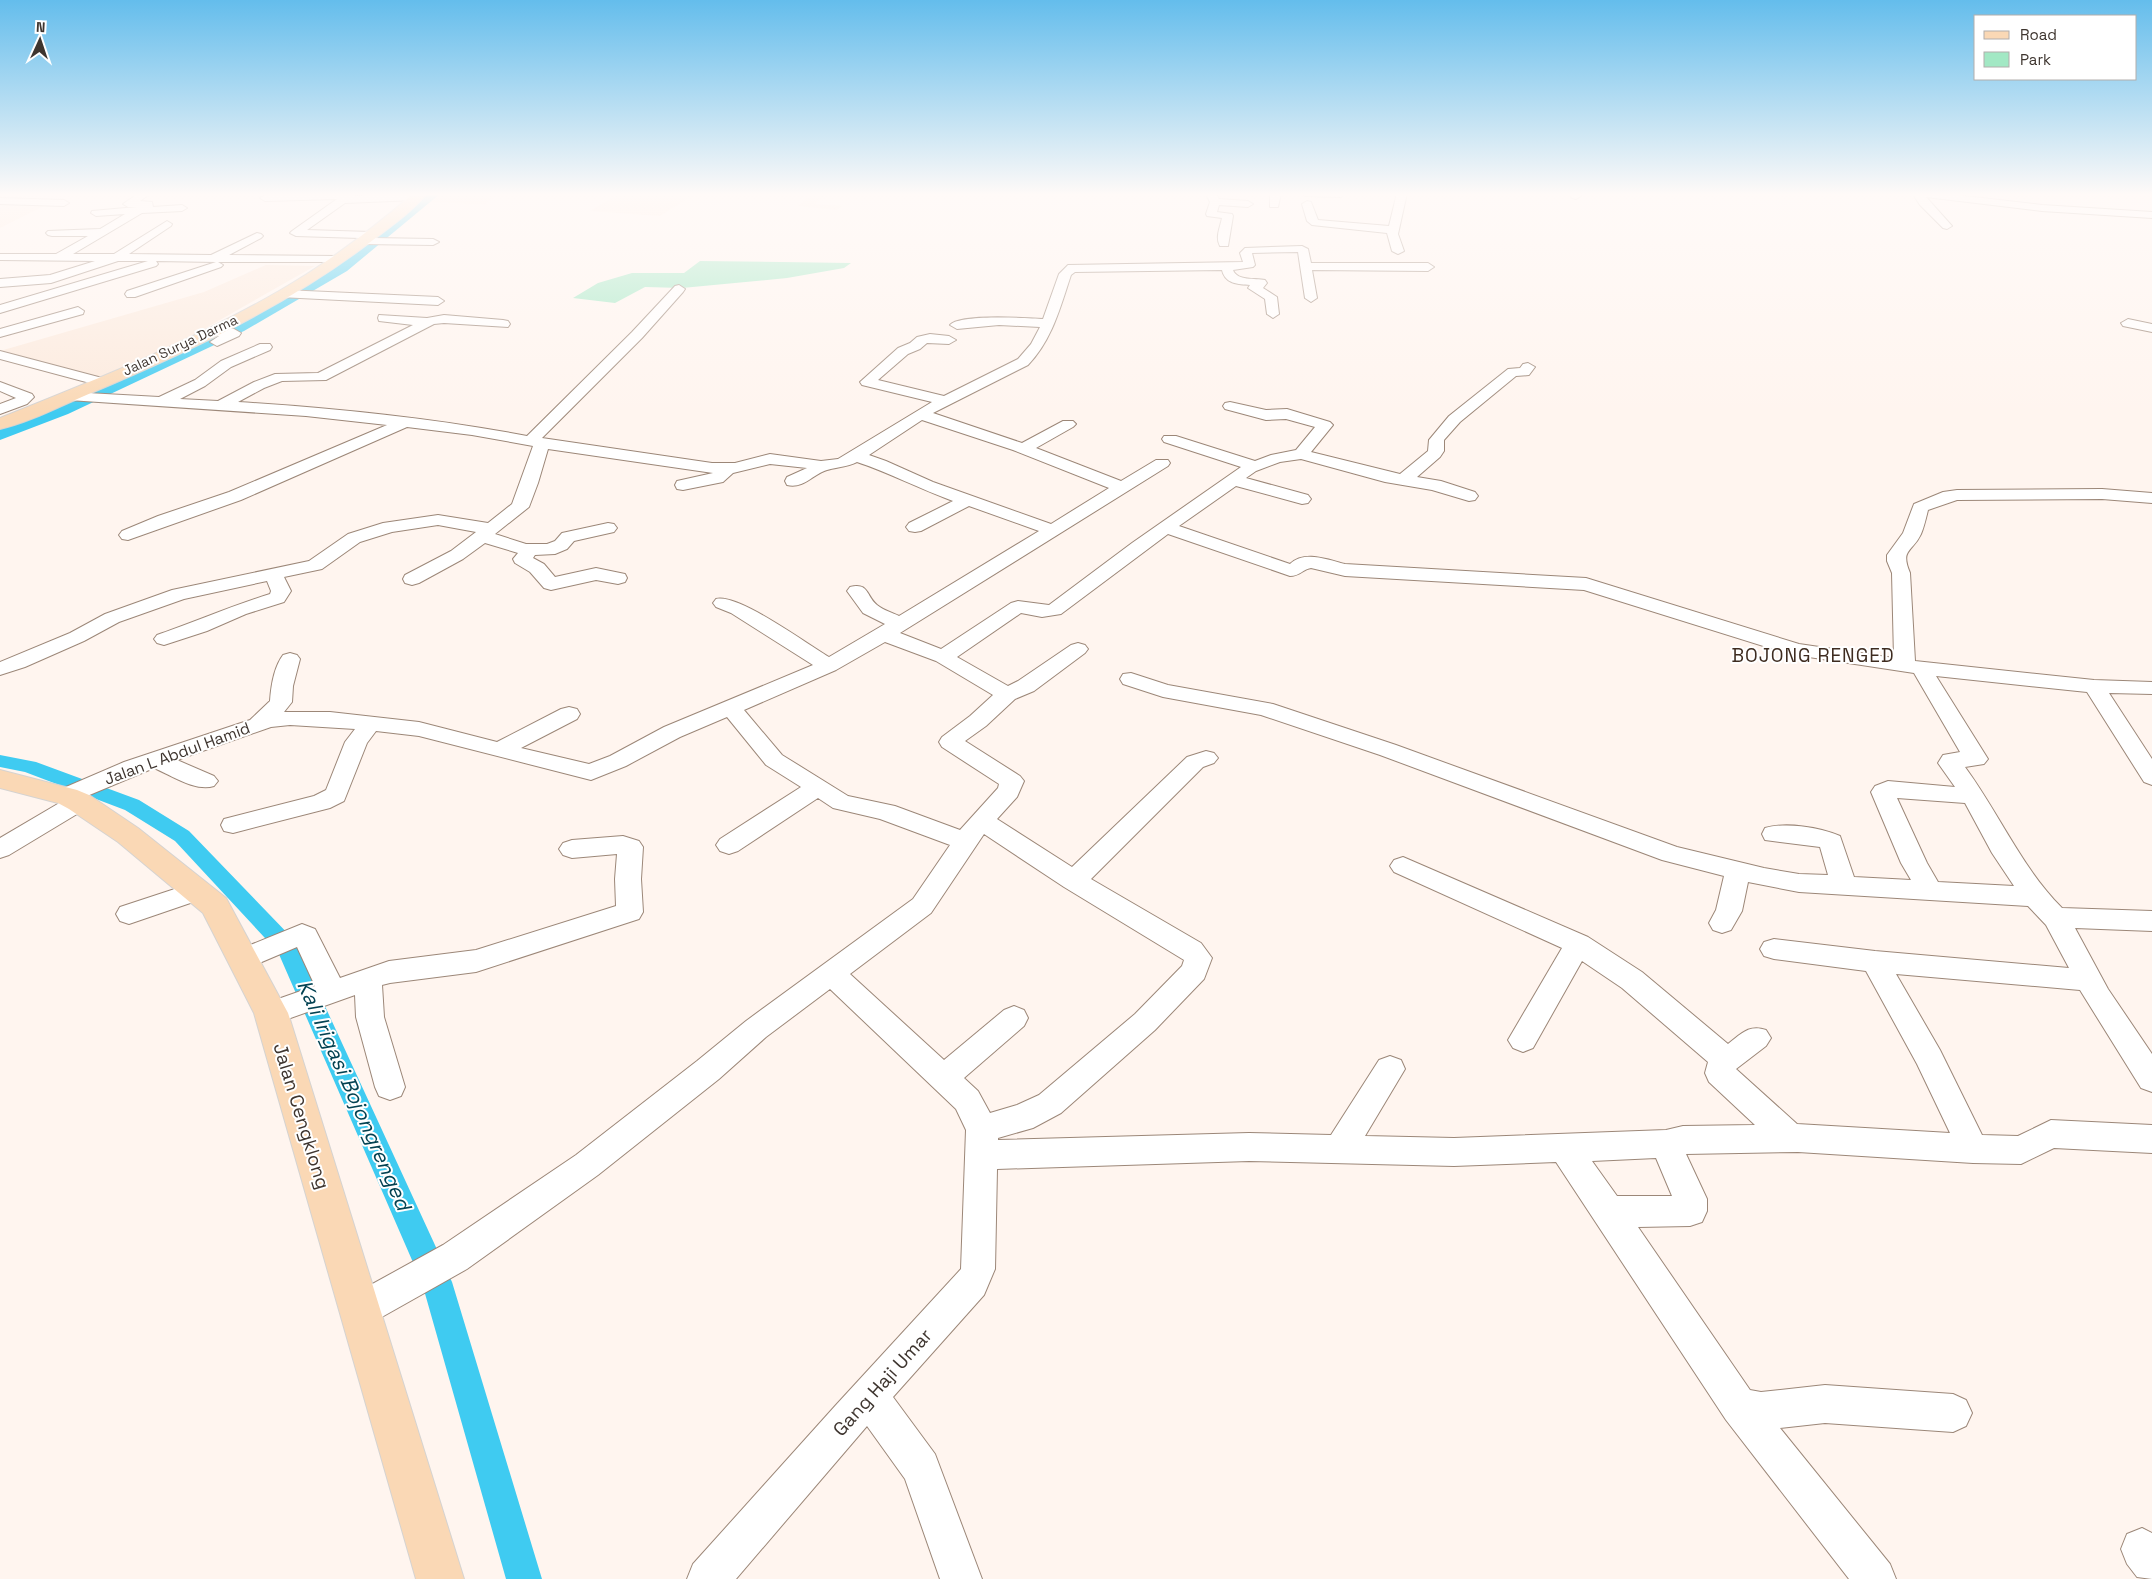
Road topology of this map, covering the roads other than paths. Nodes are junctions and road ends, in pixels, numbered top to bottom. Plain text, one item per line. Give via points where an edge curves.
1 (1227, 266) edge
2 (1243, 266) edge
3 (1305, 266) edge
4 (89, 267) edge
5 (141, 267) edge
6 (233, 267) edge
7 (326, 267) edge
8 (1069, 267) edge
9 (1389, 267) edge
10 (1428, 267) dead end
11 (229, 268) junction
12 (0, 283) edge
13 (199, 283) dead end
14 (1232, 283) junction
15 (679, 290) dead end
16 (131, 294) dead end
17 (286, 294) junction
18 (1311, 298) dead end
19 (438, 300) dead end
20 (470, 308) dead end
21 (0, 309) edge
22 (78, 311) dead end
23 (1273, 314) dead end
24 (384, 318) dead end
25 (449, 320) junction
26 (429, 322) junction
27 (1047, 323) junction
28 (2128, 323) dead end
29 (503, 324) dead end
30 (957, 325) dead end
31 (2152, 328) edge
32 (0, 333) edge
33 (949, 340) dead end
34 (266, 347) dead end
35 (0, 355) edge
36 (1528, 367) dead end
37 (101, 382) junction
38 (0, 386) edge
39 (74, 396) junction
40 (945, 401) junction
41 (162, 402) junction
42 (220, 406) junction
43 (1230, 406) dead end
44 (0, 411) edge
45 (920, 414) junction
46 (15, 417) junction
47 (0, 424) edge
48 (404, 424) junction
49 (1068, 424) dead end
50 (466, 430) junction
51 (1170, 439) dead end
52 (537, 442) junction
53 (455, 443) dead end
54 (1023, 449) junction
55 (1301, 454) junction
56 (856, 456) junction
57 (1162, 463) dead end
58 (821, 466) junction
59 (1256, 466) junction
60 (728, 469) junction
61 (1233, 480) junction
62 (1403, 480) junction
63 (794, 481) dead end
64 (683, 486) dead end
65 (1121, 487) junction
66 (1469, 496) dead end
67 (2152, 498) edge
68 (1302, 499) dead end
69 (966, 501) junction
70 (915, 527) dead end
71 (608, 528) dead end
72 (1167, 528) junction
73 (1052, 530) junction
74 (488, 532) junction
75 (128, 535) dead end
76 (530, 549) junction
77 (274, 575) junction
78 (618, 578) dead end
79 (412, 579) dead end
80 (857, 590) dead end
81 (723, 603) dead end
82 (892, 629) junction
83 (164, 639) dead end
84 (1078, 649) dead end
85 (943, 657) junction
86 (290, 659) dead end
87 (829, 666) junction
88 (1913, 666) junction
89 (0, 669) edge
90 (1131, 679) dead end
91 (2094, 686) junction
92 (2152, 688) edge
93 (1007, 694) junction
94 (730, 707) junction
95 (569, 714) dead end
96 (259, 723) junction
97 (370, 724) junction
98 (501, 749) junction
99 (1206, 758) dead end
100 (143, 763) junction
101 (2152, 778) edge
102 (0, 779) edge
103 (206, 781) dead end
104 (817, 788) junction
105 (76, 796) junction
106 (1971, 796) junction
107 (981, 820) junction
108 (233, 826) dead end
109 (1774, 834) dead end
110 (965, 841) junction
111 (729, 846) dead end
112 (0, 848) edge
113 (572, 849) dead end
114 (1403, 866) dead end
115 (1738, 870) junction
116 (1073, 880) junction
117 (1844, 886) junction
118 (196, 891) junction
119 (1930, 892) junction
120 (2034, 897) junction
121 (130, 914) dead end
122 (2054, 918) junction
123 (2152, 921) edge
124 (1722, 923) dead end
125 (1578, 944) junction
126 (1774, 949) dead end
127 (253, 955) junction
128 (1875, 962) junction
129 (832, 974) junction
130 (368, 980) junction
131 (2088, 980) junction
132 (330, 992) junction
133 (281, 1011) junction
134 (1014, 1018) dead end
135 (1756, 1038) dead end
136 (1523, 1040) dead end
137 (1725, 1059) junction
138 (1390, 1068) dead end
139 (941, 1076) junction
140 (2152, 1079) edge
141 (390, 1087) dead end
142 (1790, 1138) junction
143 (2152, 1138) edge
144 (983, 1142) junction
145 (1666, 1144) junction
146 (1565, 1148) junction
147 (1340, 1149) junction
148 (1973, 1149) junction
149 (1609, 1212) junction
150 (367, 1306) junction
151 (869, 1396) junction
152 (1739, 1407) junction
153 (1953, 1413) dead end
154 (440, 1579) edge
155 (708, 1579) edge
156 (961, 1579) edge
157 (1875, 1579) edge

1 - 14 street
2 - 14 street via 1243,276
3 - 18 street
4 - 12 street via 51,279
5 - 21 street
6 - 11 street
7 - 17 main road, Jalan Surya Darma
8 - 27 street
9 - 10 street
11 - 13 street
11 - 16 street
14 - 23 street via 1261,283 1254,288 1271,297
15 - 52 street
17 - 19 street
17 - 37 main road, Jalan Surya Darma via 215,339
20 - 25 street
22 - 32 street
24 - 26 street
25 - 26 street
25 - 29 street
26 - 42 street via 321,377 280,378 259,385
27 - 30 street via 998,321
27 - 40 street via 1035,349 1024,362
28 - 31 street
33 - 40 street via 922,340 903,351 868,382
34 - 41 street via 220,367 200,383
35 - 37 street
36 - 62 street via 1522,372 1513,372 1455,420 1439,436 1434,454
37 - 39 main road, Jalan Surya Darma
38 - 44 street via 26,398
39 - 41 street
39 - 46 main road, Jalan Surya Darma
40 - 45 street
41 - 42 street
42 - 48 street via 306,411
43 - 55 street via 1266,415 1287,414 1324,424
44 - 46 street
45 - 54 street
45 - 56 street
46 - 47 main road, Jalan Surya Darma
48 - 50 street
48 - 75 street via 262,485
49 - 54 street
50 - 52 street
50 - 53 street via 453,437
51 - 59 street
52 - 60 street
52 - 74 street via 530,483 520,507
54 - 65 street
55 - 59 street
55 - 62 street
56 - 58 street via 842,463
56 - 69 street
57 - 65 street, Jalan L Abdul Hamid
58 - 60 street via 770,459
58 - 63 street
59 - 61 street
60 - 64 street via 718,478
61 - 68 street
61 - 72 street
62 - 66 street via 1435,485
65 - 73 street, Jalan L Abdul Hamid
67 - 88 street via 2102,494 1957,495 1920,508 1912,534 1896,555
69 - 70 street
69 - 73 street
71 - 76 street via 568,537 556,549
72 - 85 street via 1054,610 1018,607
72 - 88 street via 1290,570 1310,561 1345,570 1586,584 1796,650
73 - 82 street, Jalan L Abdul Hamid
74 - 76 street
74 - 77 street via 438,520 390,527 354,538 315,565
74 - 79 street via 457,555
76 - 78 street via 522,559 537,568 551,584 596,574
77 - 83 street via 281,591 277,598
77 - 89 street via 179,594 112,618
80 - 82 street via 870,609
81 - 87 street via 738,609
82 - 85 street
82 - 87 street, Jalan L Abdul Hamid
84 - 93 street via 1026,686
85 - 93 street
86 - 96 street via 281,702
87 - 94 street, Jalan L Abdul Hamid
88 - 91 street
88 - 106 street via 1976,758 1950,762
90 - 115 street via 1162,691 1265,709 1388,750 1671,854
91 - 92 street
91 - 101 street
93 - 107 street via 950,742 1012,781 1009,791
94 - 98 street, Jalan L Abdul Hamid via 589,772
94 - 104 street via 774,760
95 - 98 street
96 - 97 street, Jalan L Abdul Hamid via 290,718 330,718
96 - 100 street, Jalan L Abdul Hamid
97 - 98 street, Jalan L Abdul Hamid via 419,729
97 - 108 street via 356,742 336,795 322,802
99 - 116 street via 1195,762
100 - 103 street
100 - 105 street, Jalan L Abdul Hamid
102 - 105 main road, Jalan Cengklong
104 - 110 street via 841,802 886,812
104 - 111 street
105 - 112 street, Jalan L Abdul Hamid
105 - 118 main road, Jalan Cengklong
106 - 119 street via 1888,789 1884,792
106 - 120 street
107 - 110 street
107 - 116 street
109 - 117 street via 1820,837 1831,842
110 - 129 street via 922,906
113 - 130 street via 630,847 630,912 476,960 389,972
114 - 125 street
115 - 117 street via 1799,883
115 - 124 street via 1729,911
116 - 144 street via 1191,950 1198,958 1194,970 1144,1022 1050,1104
117 - 119 street
118 - 121 street
118 - 127 main road, Jalan Cengklong via 215,906
119 - 120 street
120 - 122 street
122 - 123 street
122 - 131 street via 2075,951
125 - 136 street
125 - 137 street via 1632,980
126 - 128 street
127 - 132 street via 302,934
127 - 133 main road, Jalan Cengklong
128 - 131 street
128 - 148 street via 1929,1059
129 - 139 street
129 - 150 street via 756,1029 587,1165 455,1257
130 - 132 street
130 - 141 street via 370,1016
131 - 140 street
132 - 133 street
133 - 150 main road, Jalan Cengklong
134 - 139 street via 953,1070
135 - 137 street
137 - 142 street via 1720,1073
138 - 147 street
139 - 144 street via 967,1100
142 - 145 street via 1683,1140
142 - 148 street
143 - 148 street via 2051,1134 2021,1150
144 - 147 street
144 - 151 street, Gang Haji Umar via 978,1269 972,1283
145 - 146 street
145 - 149 street via 1690,1199 1690,1211
146 - 147 street via 1454,1152
146 - 149 street
149 - 152 street
150 - 154 main road, Jalan Cengklong
151 - 155 street, Gang Haji Umar
151 - 156 street via 921,1468
152 - 153 street via 1761,1410 1825,1404
152 - 157 street

